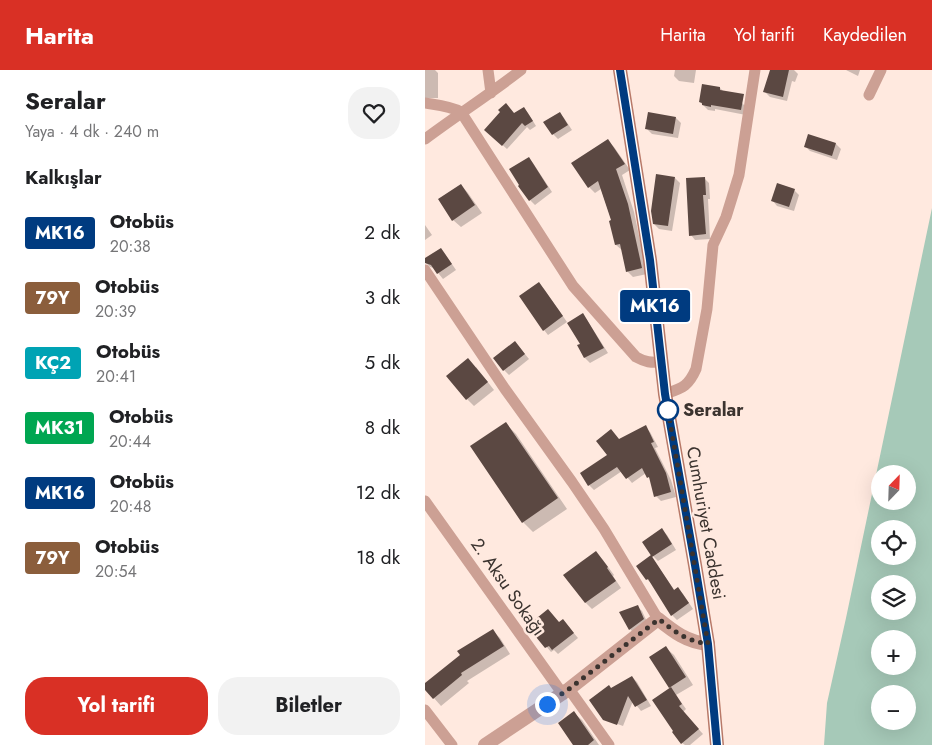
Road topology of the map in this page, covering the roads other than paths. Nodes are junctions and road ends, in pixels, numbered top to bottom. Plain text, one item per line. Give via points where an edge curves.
1 (488, 70) edge
2 (521, 70) edge
3 (620, 70) edge
4 (755, 70) edge
5 (881, 70) edge
6 (491, 93) junction
7 (869, 95) dead end
8 (425, 103) edge
9 (461, 112) junction
10 (425, 139) edge
11 (425, 270) edge
12 (661, 362) junction
13 (665, 394) junction
14 (425, 501) edge
15 (659, 619) junction
16 (708, 644) junction
17 (565, 691) junction
18 (425, 710) edge
19 (452, 745) edge
20 (485, 745) edge
21 (609, 745) edge
22 (717, 745) edge

1 - 6 street
2 - 6 street
3 - 12 main road, Cumhuriyet Caddesi via 650,260
4 - 13 street via 739,175 713,245 707,309 696,369 681,389
5 - 7 street
6 - 9 street
8 - 9 street
9 - 10 street
9 - 12 street via 573,286 636,357 651,363
11 - 15 street via 599,521
12 - 13 main road, Cumhuriyet Caddesi
13 - 16 main road, Cumhuriyet Caddesi
14 - 17 street, 2. Aksu Sokağı
15 - 16 street via 688,640
15 - 17 street
16 - 22 main road, Cumhuriyet Caddesi
17 - 20 street
17 - 21 street, 2. Aksu Sokağı
18 - 19 street

